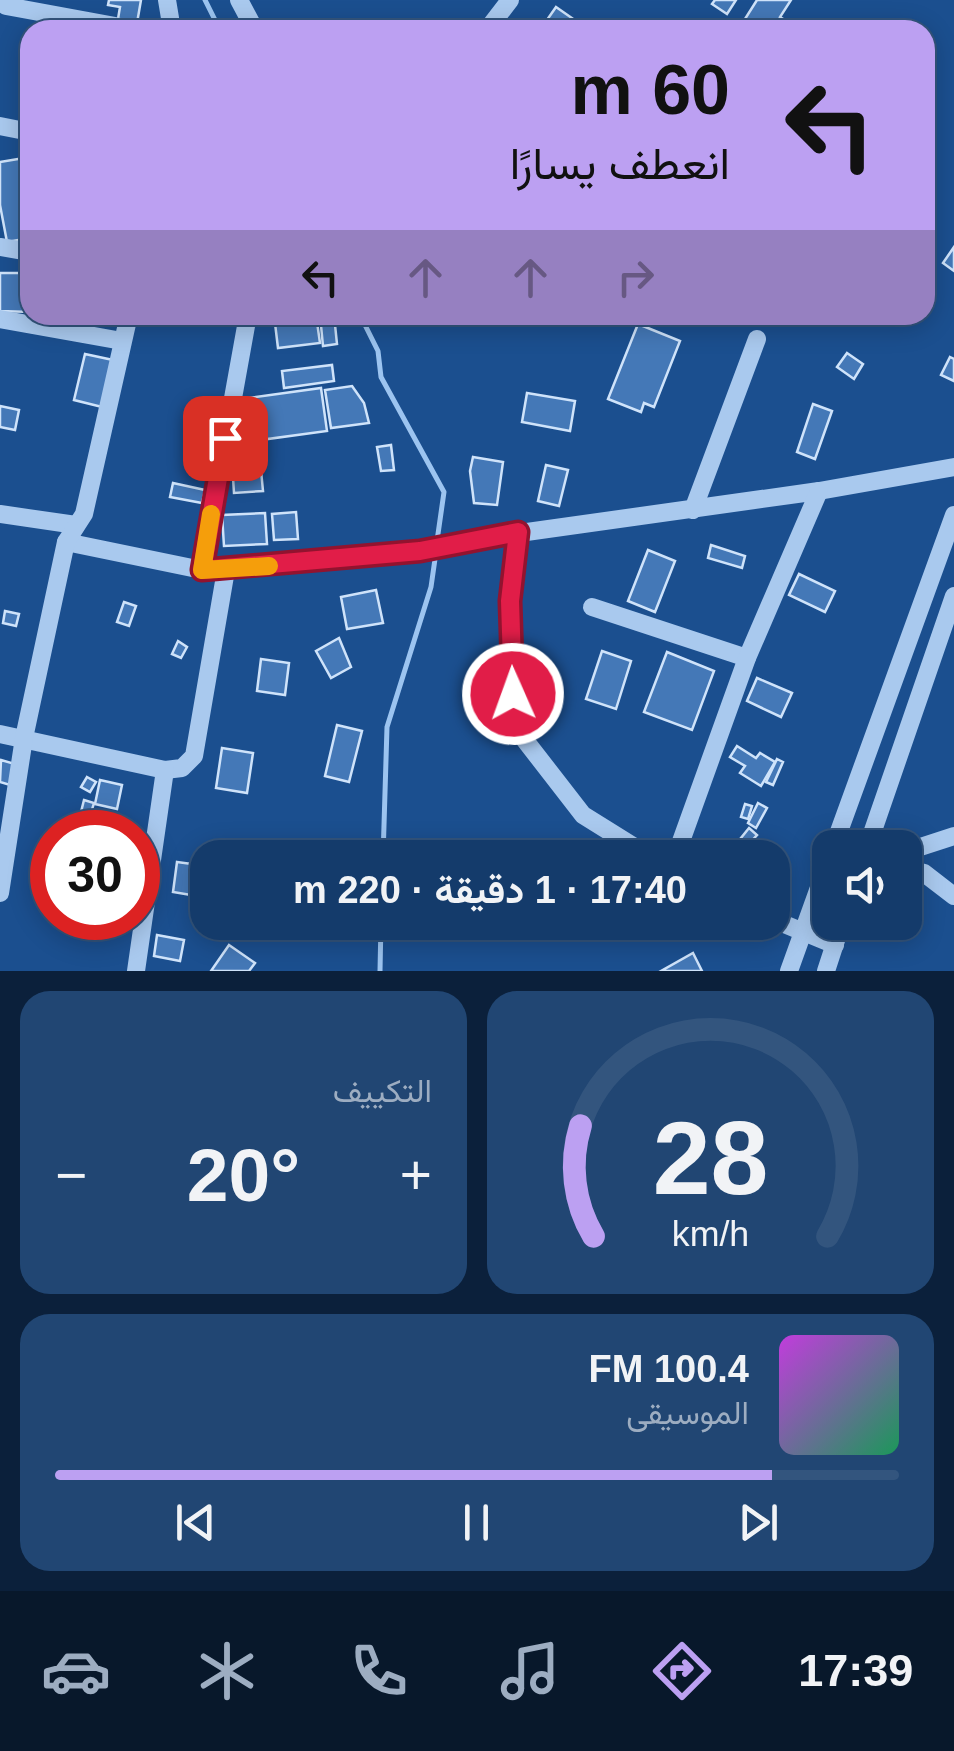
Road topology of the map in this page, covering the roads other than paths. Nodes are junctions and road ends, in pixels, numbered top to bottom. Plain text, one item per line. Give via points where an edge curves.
1 (1, 0) edge
2 (510, 0) edge
3 (83, 20) edge
4 (494, 20) edge
5 (33, 325) edge
6 (126, 325) edge
7 (246, 325) edge
8 (756, 338) dead end
9 (122, 341) junction
10 (954, 468) edge
11 (819, 492) junction
12 (693, 510) junction
13 (0, 514) edge
14 (954, 515) edge
15 (518, 532) junction
16 (71, 533) junction
17 (202, 570) junction
18 (226, 570) junction
19 (954, 596) edge
20 (592, 607) dead end
21 (748, 658) junction
22 (0, 734) edge
23 (24, 738) junction
24 (165, 770) junction
25 (6, 828) edge
26 (841, 830) edge
27 (874, 830) edge
28 (954, 836) edge
29 (623, 840) edge
30 (681, 840) edge
31 (922, 846) edge
32 (922, 872) edge
33 (0, 893) edge
34 (954, 896) edge
35 (812, 906) edge
36 (790, 927) edge
37 (802, 933) junction
38 (837, 940) edge
39 (835, 946) junction
40 (136, 971) edge
41 (789, 971) edge
42 (826, 971) edge

1 - 3 street
2 - 4 street
5 - 9 street
6 - 9 street
7 - 17 street
8 - 12 street
9 - 16 street via 84,514
10 - 11 street
11 - 12 street
11 - 21 street
12 - 15 street
13 - 16 street
14 - 26 street
15 - 18 street via 420,551
15 - 29 street via 510,601 514,726 582,815
16 - 17 street
16 - 23 street
17 - 18 street
18 - 24 street via 194,756 182,768
19 - 27 street
20 - 21 street
21 - 30 street
22 - 23 street
23 - 24 street
23 - 25 street
24 - 40 street
25 - 33 street
28 - 31 street
32 - 34 street
35 - 37 street
36 - 37 street
37 - 39 street
37 - 41 street
38 - 39 street
39 - 42 street

